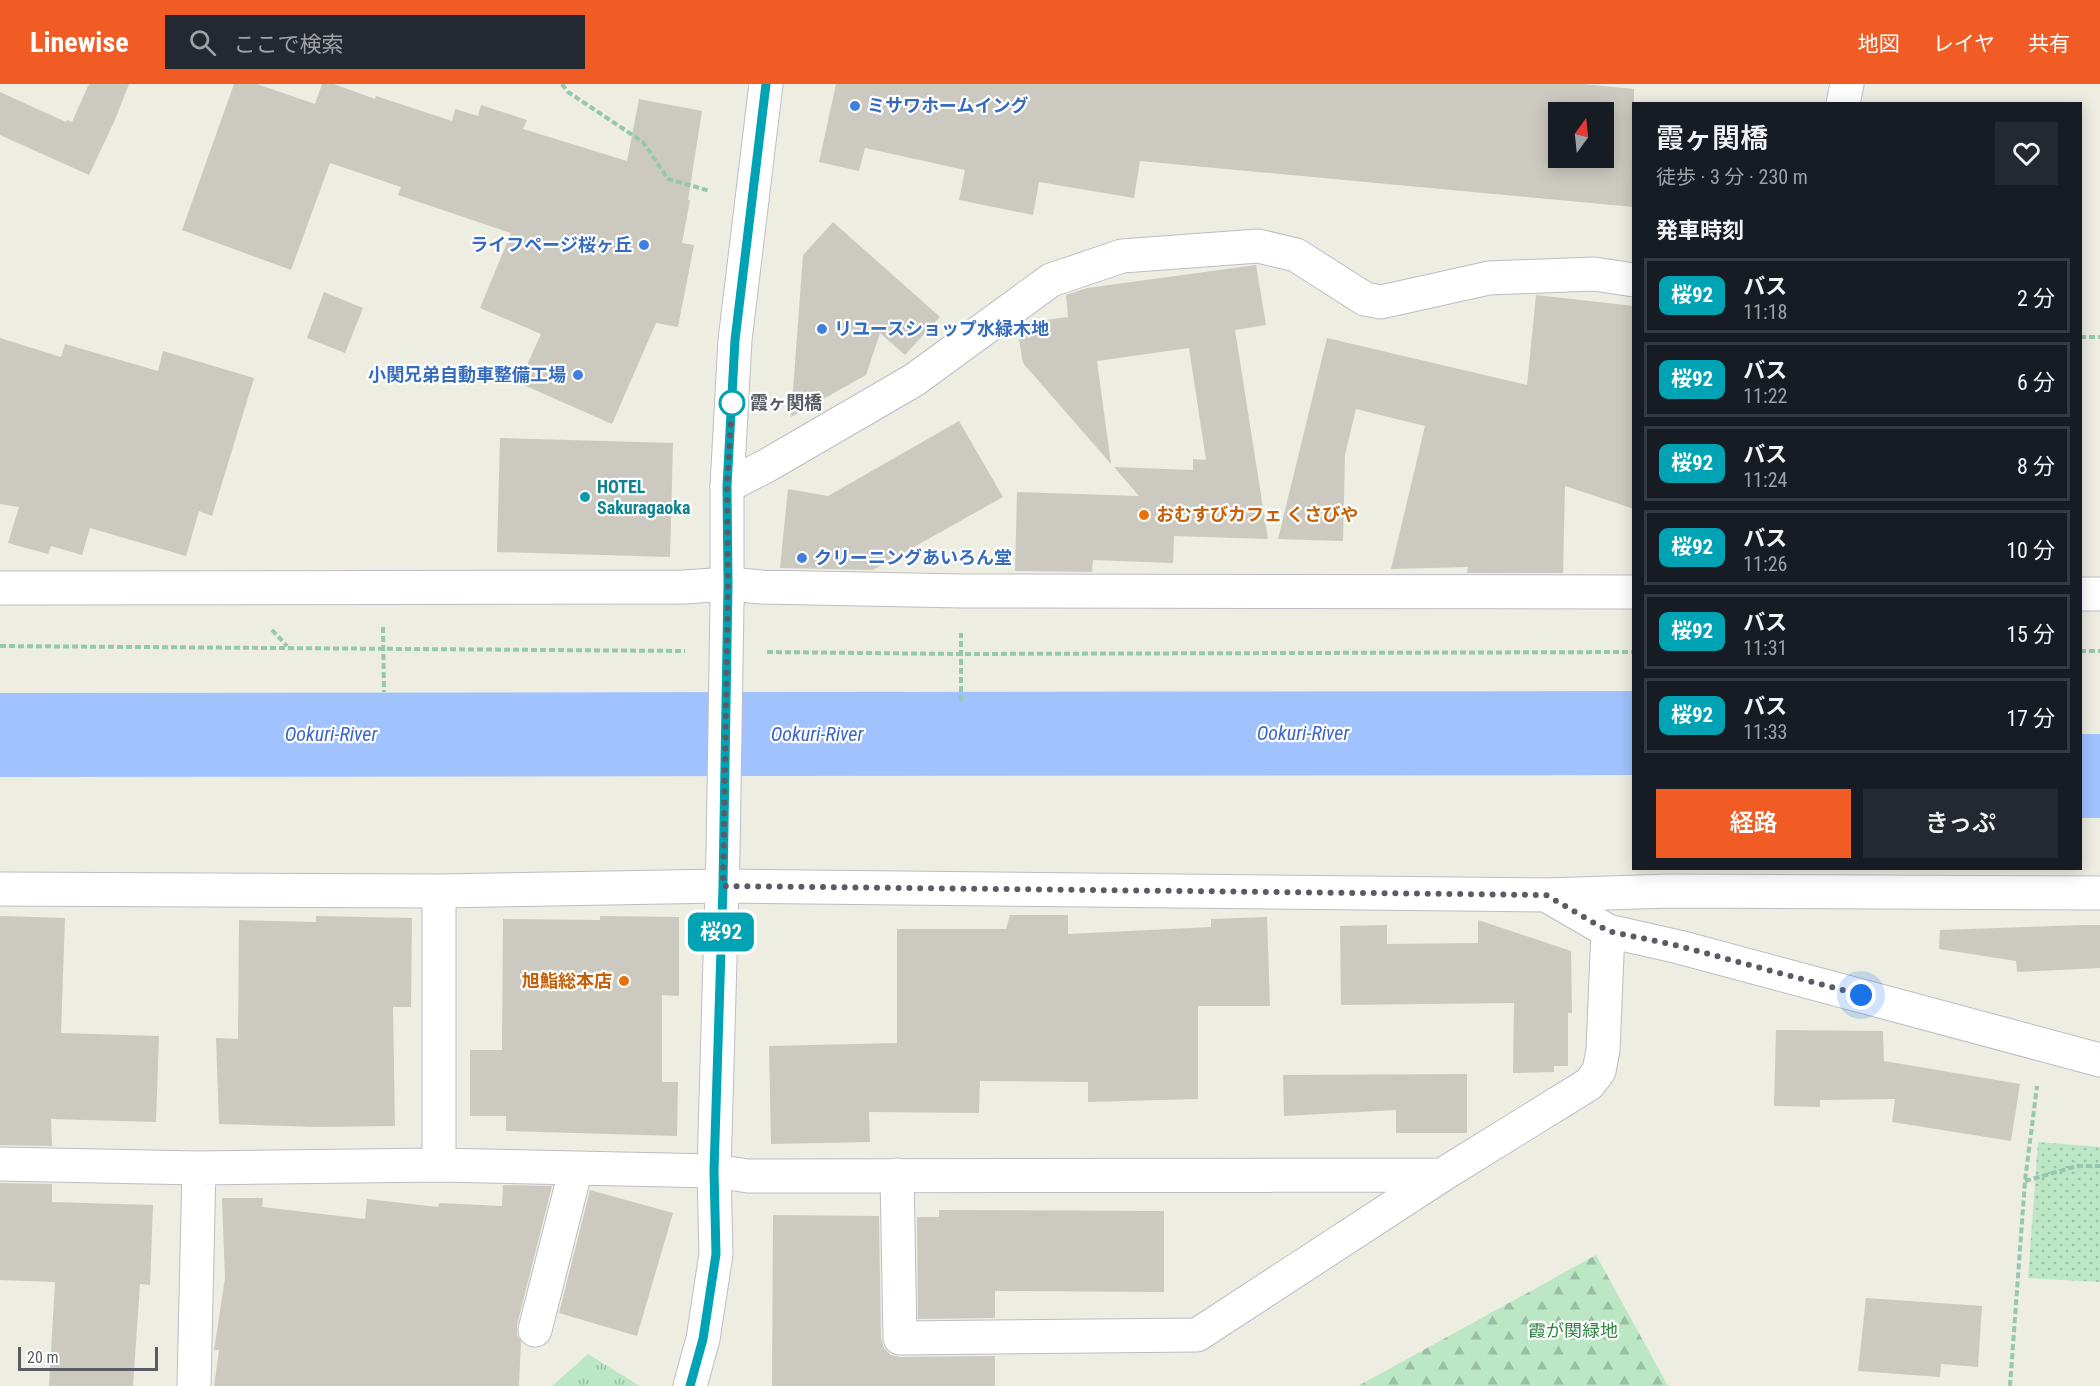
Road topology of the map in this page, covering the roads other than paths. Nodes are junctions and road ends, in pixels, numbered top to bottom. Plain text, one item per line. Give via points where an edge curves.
1 (766, 84) edge
2 (1847, 84) edge
3 (1844, 102) edge
4 (1632, 280) edge
5 (727, 486) junction
6 (0, 588) edge
7 (1632, 592) edge
8 (728, 594) junction
9 (2082, 594) edge
10 (2100, 594) edge
11 (723, 886) junction
12 (0, 890) edge
13 (439, 891) junction
14 (2100, 893) edge
15 (1546, 895) junction
16 (1608, 931) junction
17 (2100, 1060) edge
18 (0, 1164) edge
19 (439, 1165) junction
20 (199, 1168) junction
21 (576, 1168) junction
22 (714, 1171) junction
23 (897, 1175) junction
24 (1442, 1175) junction
25 (535, 1330) dead end
26 (194, 1386) edge
27 (690, 1386) edge

1 - 5 street via 735,340
2 - 3 street
4 - 5 street via 1594,274 1489,278 1382,302 1365,299 1296,255 1258,246 1122,256 1051,280 914,380
5 - 8 street
6 - 8 street via 685,587
7 - 8 street via 762,587
8 - 11 street, bridge
9 - 10 street
11 - 13 street
11 - 15 street
11 - 22 street
12 - 13 street
13 - 19 street
14 - 15 street via 1670,891
15 - 16 street
16 - 17 street via 1679,946
16 - 24 street via 1599,1071 1589,1084
18 - 20 street
19 - 20 street
19 - 21 street
20 - 26 street
21 - 22 street
21 - 25 street
22 - 23 street via 748,1176
22 - 27 street via 716,1254 703,1339
23 - 24 street
23 - 24 street via 900,1338 1197,1335

